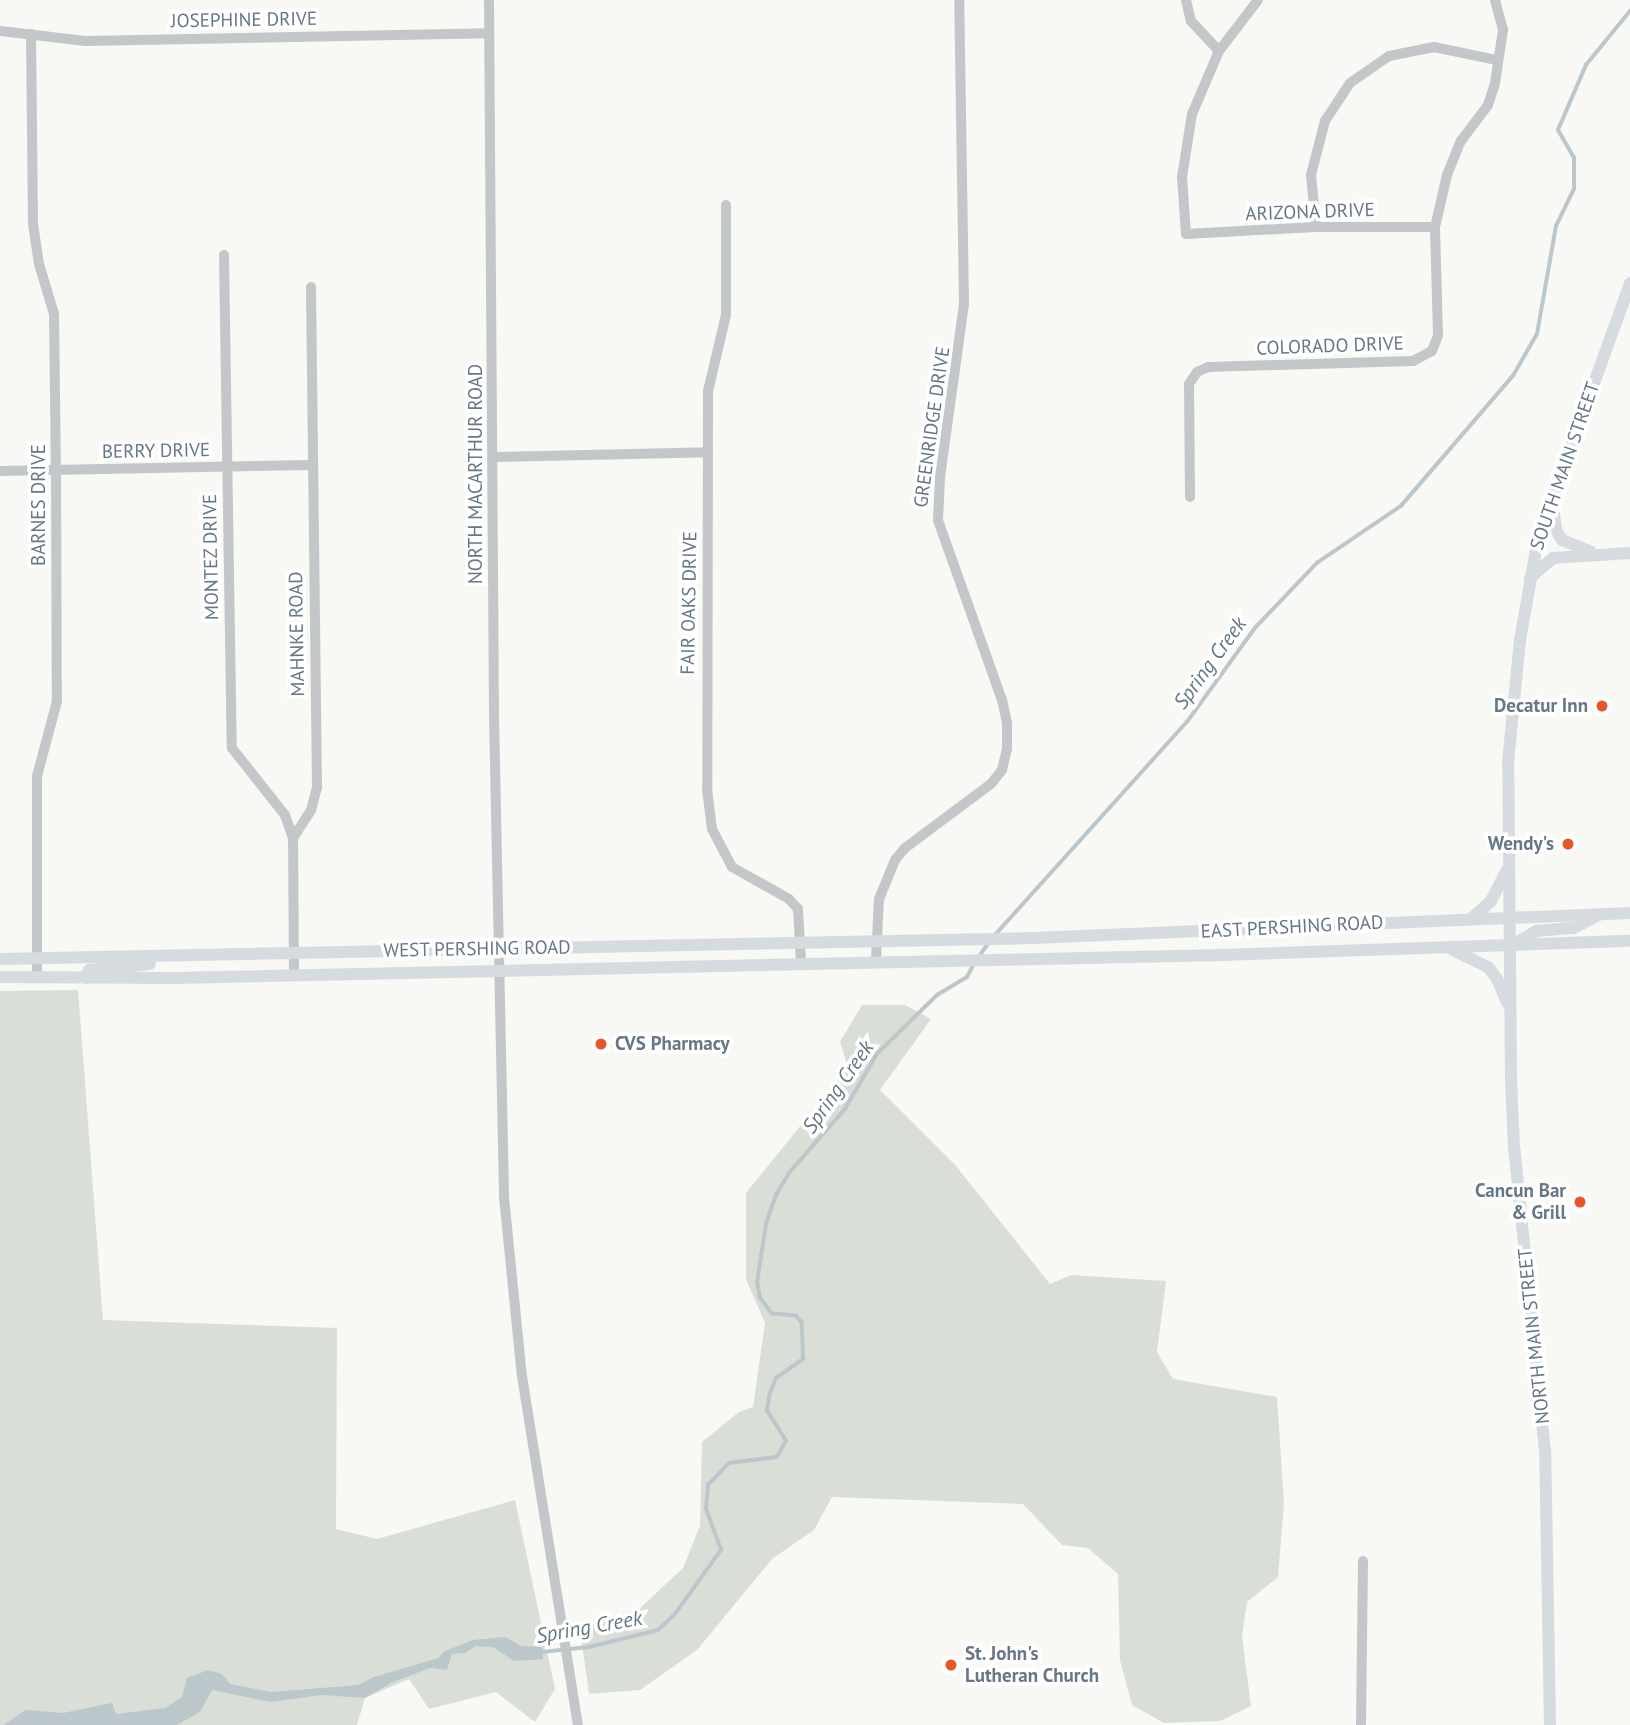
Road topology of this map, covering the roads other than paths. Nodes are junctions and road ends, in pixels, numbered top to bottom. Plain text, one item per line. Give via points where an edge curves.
1 (489, 0) edge
2 (960, 0) edge
3 (1186, 0) edge
4 (1258, 0) edge
5 (1495, 0) edge
6 (0, 31) edge
7 (489, 33) junction
8 (30, 34) junction
9 (1219, 51) junction
10 (1496, 60) junction
11 (726, 205) dead end
12 (1435, 227) junction
13 (1316, 228) junction
14 (224, 255) dead end
15 (1630, 283) edge
16 (311, 288) dead end
17 (708, 453) junction
18 (494, 457) junction
19 (312, 465) junction
20 (227, 467) junction
21 (56, 470) junction
22 (0, 471) edge
23 (1552, 494) junction
24 (1190, 498) dead end
25 (1630, 553) edge
26 (1596, 554) junction
27 (1530, 578) junction
28 (293, 838) junction
29 (1509, 866) junction
30 (1630, 913) edge
31 (1600, 914) junction
32 (1510, 919) junction
33 (1469, 920) junction
34 (876, 939) junction
35 (954, 939) joint
36 (1630, 941) edge
37 (800, 942) junction
38 (1510, 947) junction
39 (498, 948) junction
40 (1449, 948) junction
41 (294, 953) junction
42 (199, 956) junction
43 (36, 958) junction
44 (0, 959) edge
45 (877, 960) junction
46 (800, 962) junction
47 (499, 969) junction
48 (294, 975) junction
49 (37, 976) junction
50 (0, 977) edge
51 (87, 978) junction
52 (1510, 1011) junction
53 (1363, 1561) dead end
54 (578, 1725) edge
55 (1361, 1725) edge
56 (1550, 1725) edge

1 - 7 street, NORTH MACARTHUR ROAD
2 - 34 street, GREENRIDGE DRIVE via 964,304 937,513 1002,700 1007,749 1002,770 991,783 895,860 879,899
3 - 9 street via 1191,22
4 - 9 street
5 - 10 street, COLORADO DRIVE via 1503,30
6 - 8 street, JOSEPHINE DRIVE
7 - 8 street, JOSEPHINE DRIVE via 85,41
7 - 18 street, NORTH MACARTHUR ROAD
8 - 21 street, BARNES DRIVE via 33,224 54,314
9 - 13 street, ARIZONA DRIVE via 1192,114 1182,177 1186,234
10 - 12 street, COLORADO DRIVE via 1488,105 1461,141 1447,175
10 - 13 street via 1434,47 1389,56 1350,83 1325,121 1311,175
11 - 17 street, FAIR OAKS DRIVE via 726,315 708,391
12 - 13 street, ARIZONA DRIVE
12 - 24 street, COLORADO DRIVE via 1438,335 1433,351 1413,361 1208,367 1197,372 1189,384
14 - 20 street, MONTEZ DRIVE
15 - 23 main road, SOUTH MAIN STREET
16 - 19 street, MAHNKE ROAD
17 - 18 street
17 - 37 street, FAIR OAKS DRIVE via 707,789 712,829 732,867 789,899 798,909
18 - 39 street, NORTH MACARTHUR ROAD
19 - 20 street, BERRY DRIVE
19 - 28 street, MAHNKE ROAD via 317,787
20 - 21 street, BERRY DRIVE
20 - 28 street, MONTEZ DRIVE via 232,748 285,815
21 - 22 street, BERRY DRIVE
21 - 43 street, BARNES DRIVE via 57,701 37,776
23 - 26 main road via 1556,530 1562,540
23 - 27 main road, SOUTH MAIN STREET
25 - 26 main road
26 - 27 main road via 1553,558
27 - 29 main road, SOUTH MAIN STREET via 1508,762
28 - 41 street
29 - 32 main road, SOUTH MAIN STREET
29 - 33 main road via 1491,901
30 - 31 main road, EAST PERSHING ROAD
31 - 32 main road, EAST PERSHING ROAD
31 - 38 main road via 1574,928 1536,932
32 - 33 main road, EAST PERSHING ROAD
32 - 38 main road, SOUTH MAIN STREET
33 - 35 main road, EAST PERSHING ROAD
34 - 35 main road, WEST PERSHING ROAD
34 - 37 main road, WEST PERSHING ROAD
34 - 45 street, GREENRIDGE DRIVE
36 - 38 main road, WEST PERSHING ROAD
37 - 39 main road, WEST PERSHING ROAD
37 - 46 street, FAIR OAKS DRIVE
38 - 40 main road, WEST PERSHING ROAD
38 - 52 main road, NORTH MAIN STREET
39 - 41 main road, WEST PERSHING ROAD
39 - 47 street, NORTH MACARTHUR ROAD
40 - 45 main road, WEST PERSHING ROAD
40 - 52 main road via 1488,967
41 - 42 main road, WEST PERSHING ROAD
41 - 48 street
42 - 43 main road, WEST PERSHING ROAD
42 - 51 main road via 103,967 89,970
43 - 44 main road, WEST PERSHING ROAD
43 - 49 street, BARNES DRIVE
45 - 46 main road, WEST PERSHING ROAD
46 - 47 main road, WEST PERSHING ROAD
47 - 48 main road, WEST PERSHING ROAD
47 - 54 street, NORTH MACARTHUR ROAD via 502,1151 514,1307
48 - 51 main road, WEST PERSHING ROAD
49 - 50 main road, WEST PERSHING ROAD
49 - 51 main road, WEST PERSHING ROAD
52 - 56 main road, NORTH MAIN STREET via 1514,1148 1545,1451
53 - 55 street

